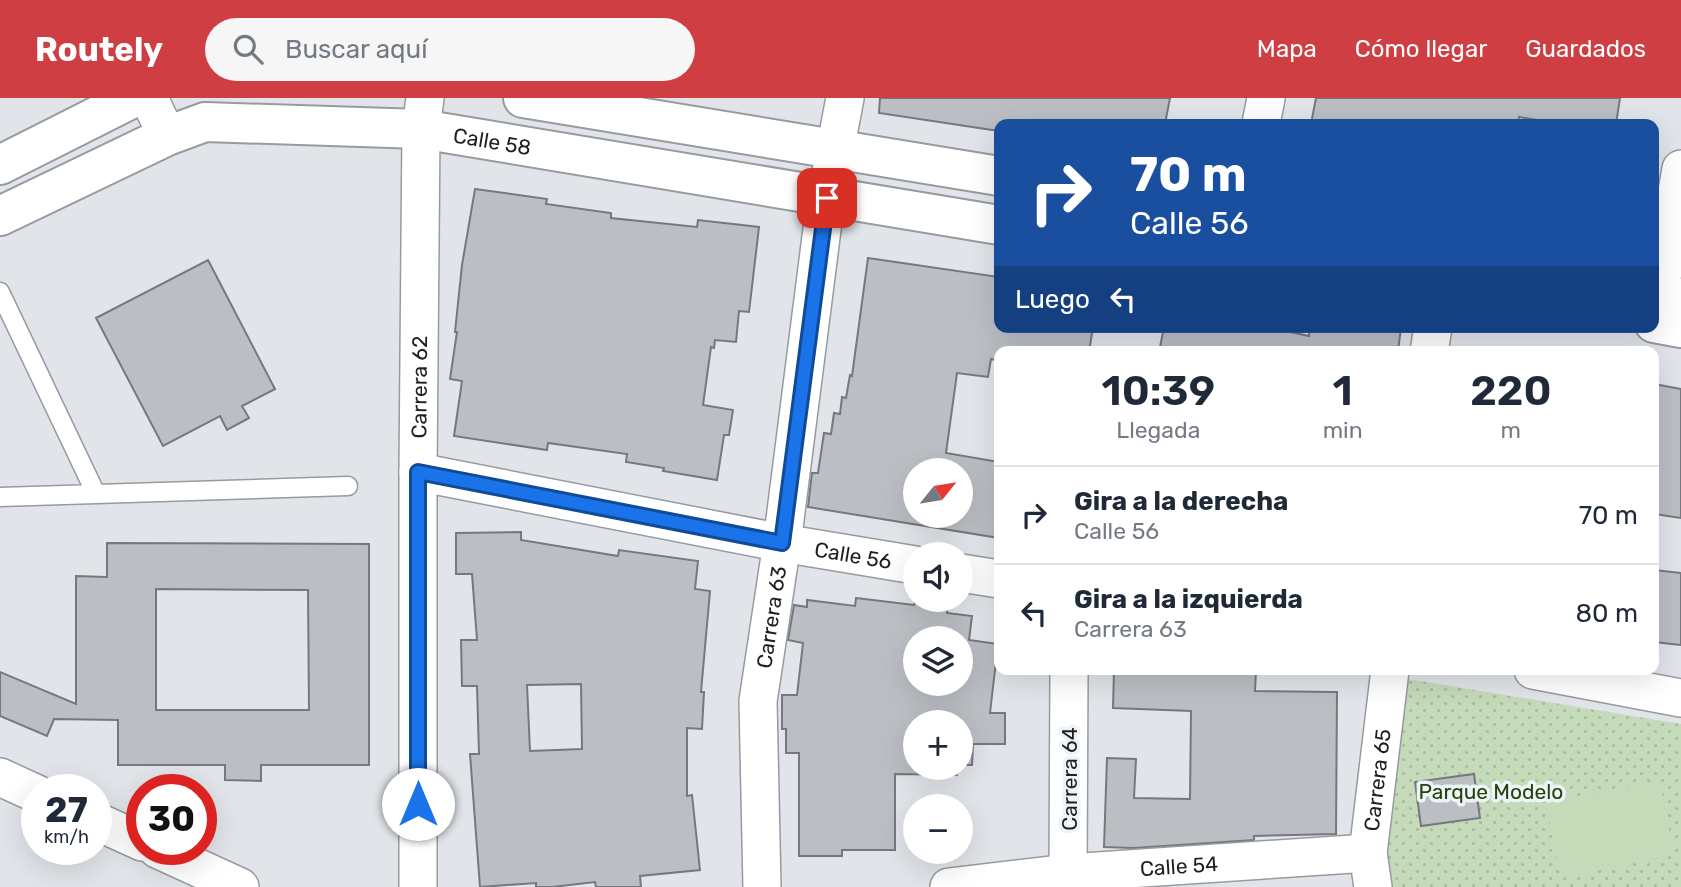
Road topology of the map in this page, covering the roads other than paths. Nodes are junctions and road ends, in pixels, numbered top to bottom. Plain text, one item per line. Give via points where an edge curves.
1 (133, 98) edge
2 (149, 98) edge
3 (523, 98) edge
4 (845, 98) edge
5 (1266, 98) edge
6 (204, 110) edge
7 (423, 114) edge
8 (1262, 119) edge
9 (167, 136) junction
10 (835, 149) junction
11 (0, 165) edge
12 (1681, 169) edge
13 (994, 175) edge
14 (827, 198) junction
15 (0, 216) edge
16 (994, 224) edge
17 (0, 292) edge
18 (1661, 306) edge
19 (1681, 328) edge
20 (418, 472) junction
21 (348, 486) dead end
22 (96, 494) junction
23 (0, 496) edge
24 (782, 543) junction
25 (903, 563) edge
26 (973, 575) edge
27 (994, 578) edge
28 (1069, 675) edge
29 (1389, 675) edge
30 (1560, 675) edge
31 (1681, 698) edge
32 (0, 777) edge
33 (21, 787) edge
34 (192, 865) edge
35 (1368, 878) edge
36 (1070, 880) edge
37 (240, 887) edge
38 (418, 887) edge
39 (762, 887) edge
40 (949, 887) edge

1 - 11 street
2 - 9 street
3 - 10 street
4 - 10 street, Carrera 63
5 - 8 street
6 - 7 street, Calle 58
6 - 9 street, Calle 58
7 - 14 street, Calle 58
7 - 20 street, Carrera 62
9 - 15 street, Calle 58
10 - 13 street
10 - 14 street, Carrera 63
12 - 18 street
14 - 16 street, Calle 58
14 - 24 street, Carrera 63
17 - 22 lane
18 - 19 street
20 - 24 street, Calle 56
20 - 38 street, Carrera 62
21 - 22 lane
22 - 23 lane
24 - 25 street, Calle 56
24 - 39 street, Carrera 63 via 758,701
26 - 27 street
28 - 36 street, Carrera 64
29 - 35 street, Carrera 65
30 - 31 street
32 - 33 street
34 - 37 street
35 - 36 street, Calle 54
36 - 40 street, Calle 54

